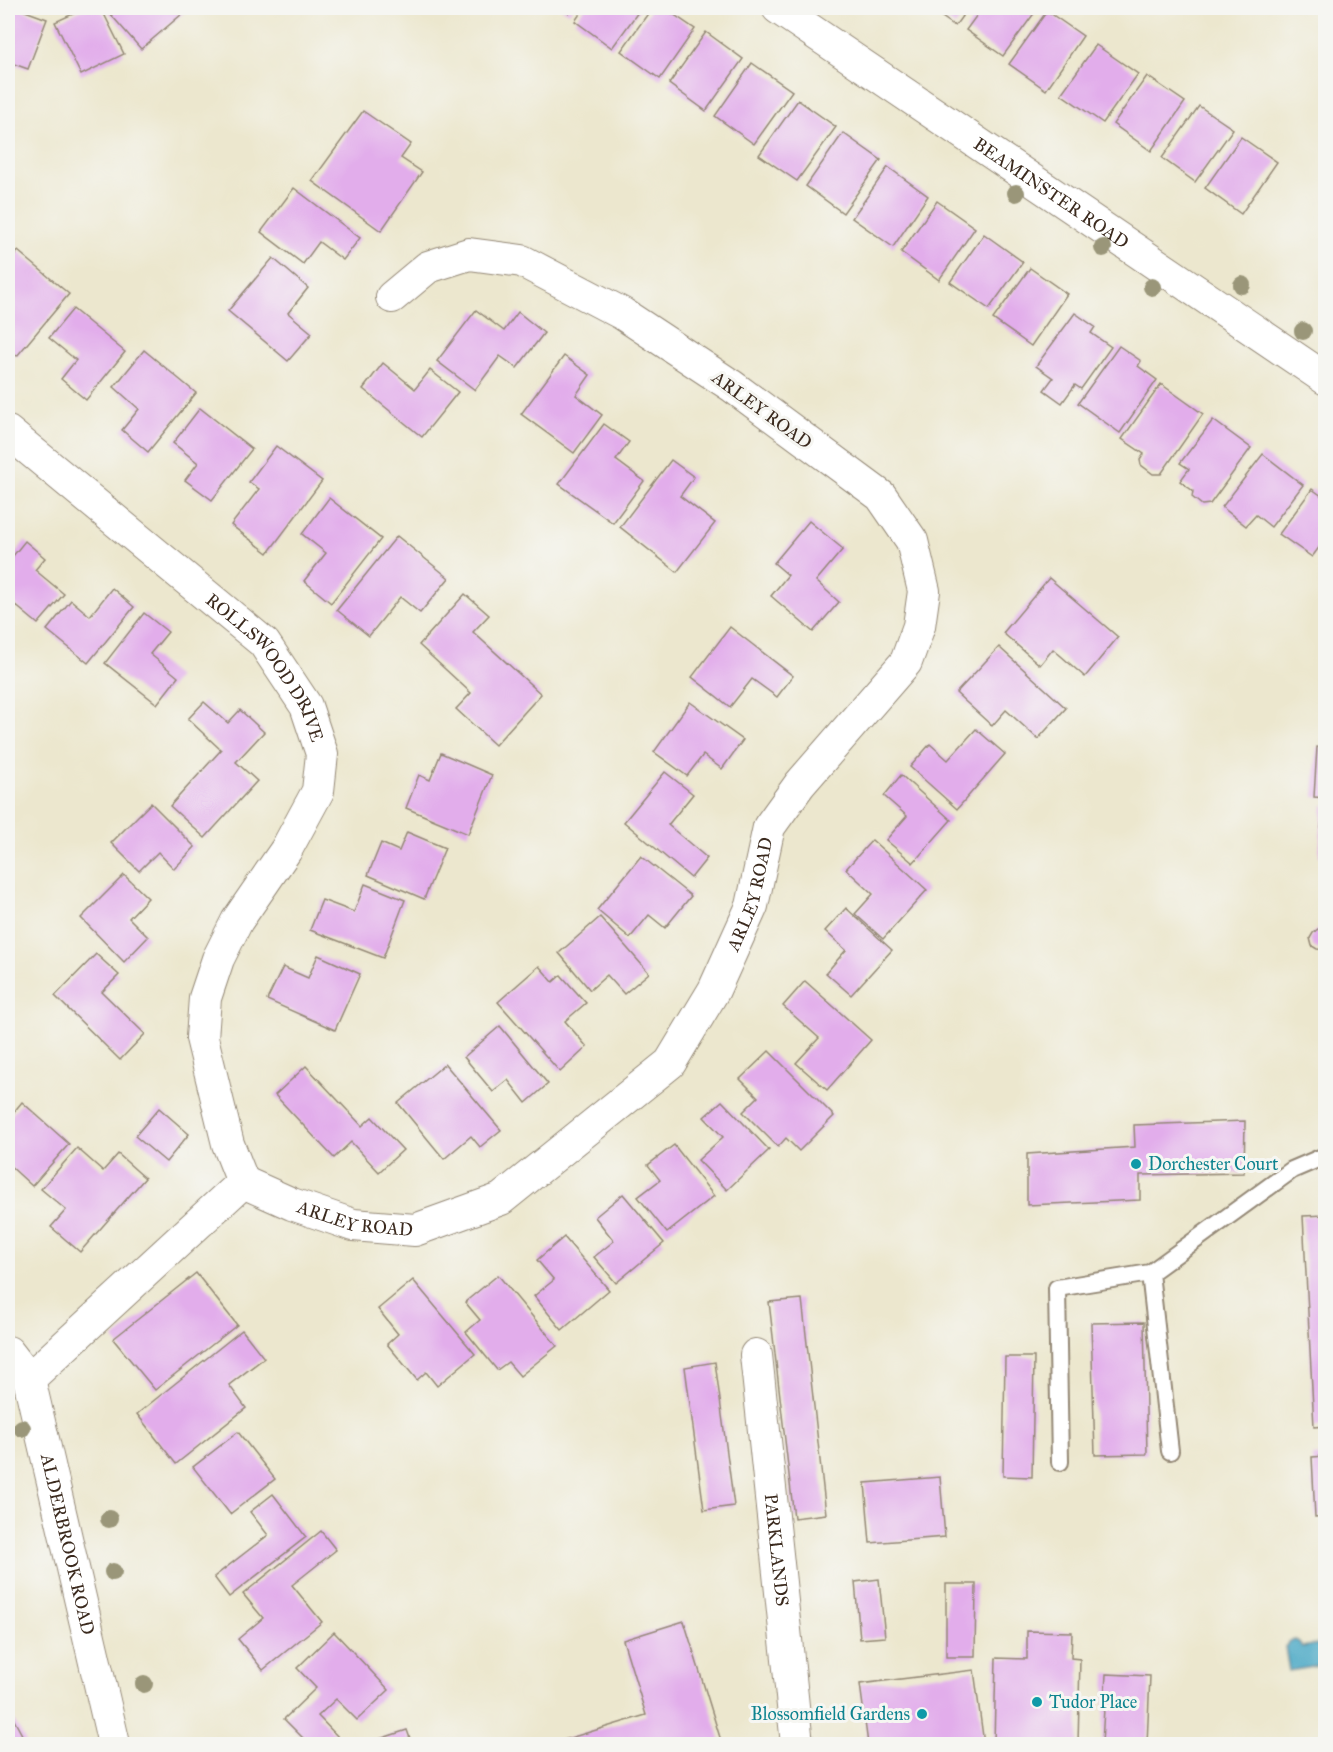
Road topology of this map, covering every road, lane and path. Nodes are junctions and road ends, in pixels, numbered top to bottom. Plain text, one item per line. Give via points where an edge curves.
1 (778, 8) edge
2 (392, 297) dead end
3 (1326, 379) edge
4 (8, 432) edge
5 (1326, 1158) edge
6 (243, 1182) junction
7 (1150, 1273) junction
8 (8, 1352) edge
9 (756, 1355) dead end
10 (29, 1379) junction
11 (1170, 1451) dead end
12 (1060, 1462) dead end
13 (114, 1744) edge
14 (797, 1744) edge

1 - 3 street, BEAMINSTER ROAD
2 - 6 street, ARLEY ROAD via 428,267 469,254 522,261 623,314 732,386 881,496 912,541 924,591 906,662 800,784 769,827 752,906 714,990 670,1063 501,1199 415,1230 353,1225
4 - 6 street, ROLLSWOOD DRIVE via 264,643 306,706 322,754 318,791 286,850 237,921 205,998 201,1038 228,1144
5 - 7 lane via 1292,1170
6 - 10 street
7 - 11 lane
7 - 12 lane via 1057,1288
8 - 10 street, ALDERBROOK ROAD
9 - 14 street, PARKLANDS
10 - 13 street, ALDERBROOK ROAD

